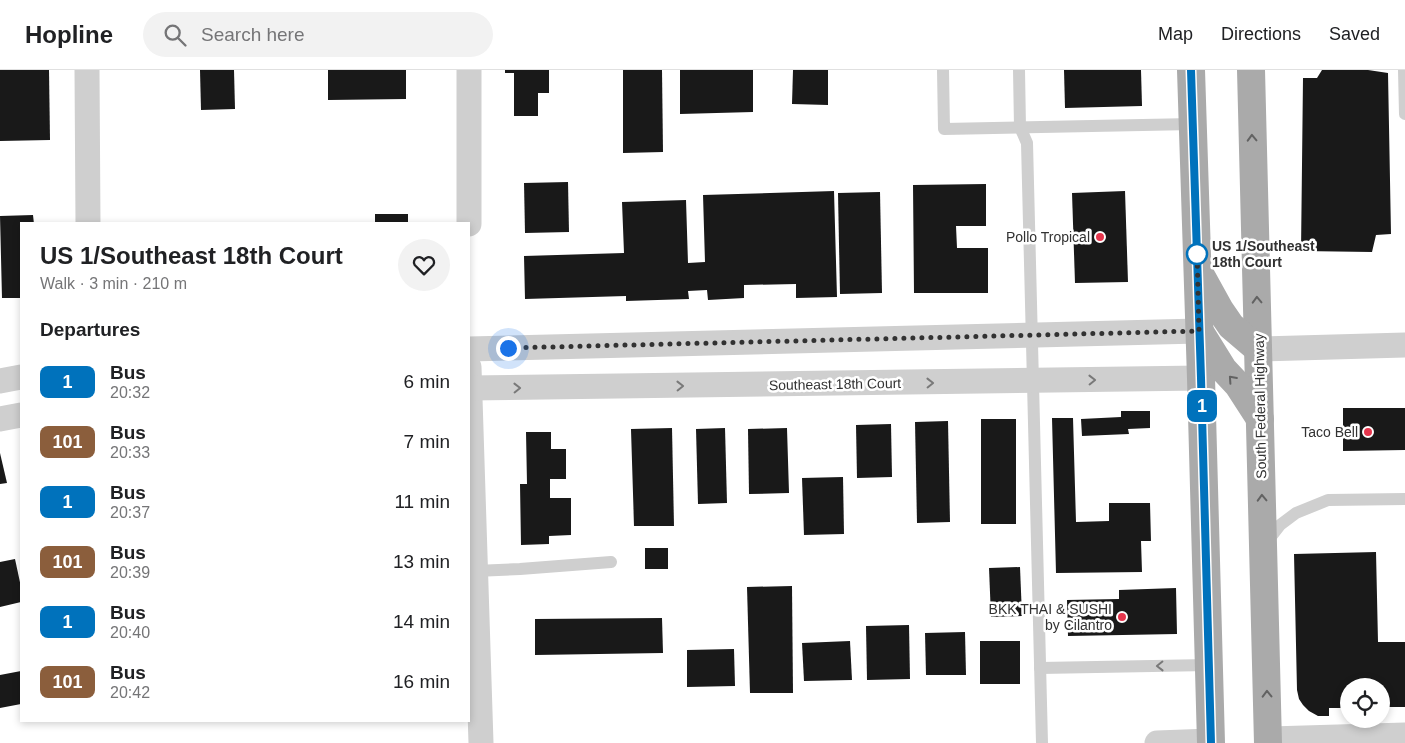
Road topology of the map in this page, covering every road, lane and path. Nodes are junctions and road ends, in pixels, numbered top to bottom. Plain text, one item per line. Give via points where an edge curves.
1 (87, 70) edge
2 (469, 70) edge
3 (943, 70) edge
4 (1019, 70) edge
5 (1191, 70) edge
6 (1250, 70) edge
7 (1404, 70) edge
8 (1405, 114) edge
9 (1193, 124) junction
10 (1020, 127) junction
11 (88, 222) edge
12 (469, 222) edge
13 (1198, 269) junction
14 (1199, 331) junction
15 (1032, 334) junction
16 (1405, 345) edge
17 (470, 349) edge
18 (1258, 349) junction
19 (20, 377) edge
20 (1201, 378) junction
21 (0, 381) edge
22 (1034, 381) junction
23 (470, 388) edge
24 (20, 415) edge
25 (0, 419) edge
26 (1260, 419) junction
27 (470, 444) edge
28 (471, 499) edge
29 (1405, 499) edge
30 (1263, 546) junction
31 (611, 562) dead end
32 (475, 571) junction
33 (1209, 665) junction
34 (1040, 668) junction
35 (1405, 736) edge
36 (1268, 741) edge
37 (1211, 742) edge
38 (480, 743) edge
39 (1042, 743) edge
40 (1156, 743) edge

1 - 11 street
2 - 12 street
3 - 10 lane via 944,129
4 - 10 lane
5 - 9 main road
18 -> 6 main road, South Federal Highway
7 - 8 lane
9 - 10 lane
9 - 13 main road
10 - 15 lane via 1027,143
13 - 14 main road
13 - 18 main road via 1231,326
14 - 15 street
14 - 20 main road
26 -> 14 main road
15 - 17 street
15 - 22 lane
16 - 18 street
18 - 26 main road, South Federal Highway
19 - 21 street
22 -> 20 street, Southeast 18th Court
20 - 33 main road
23 -> 22 street, Southeast 18th Court
22 - 34 lane
24 - 25 street
30 -> 26 main road, South Federal Highway
27 - 28 street
28 - 32 street
29 - 30 lane via 1328,500 1296,513 1280,525
36 -> 30 main road, South Federal Highway
31 - 32 lane
32 - 38 street
33 -> 34 lane
33 - 37 main road
34 - 39 lane
35 - 36 street
37 - 40 street

